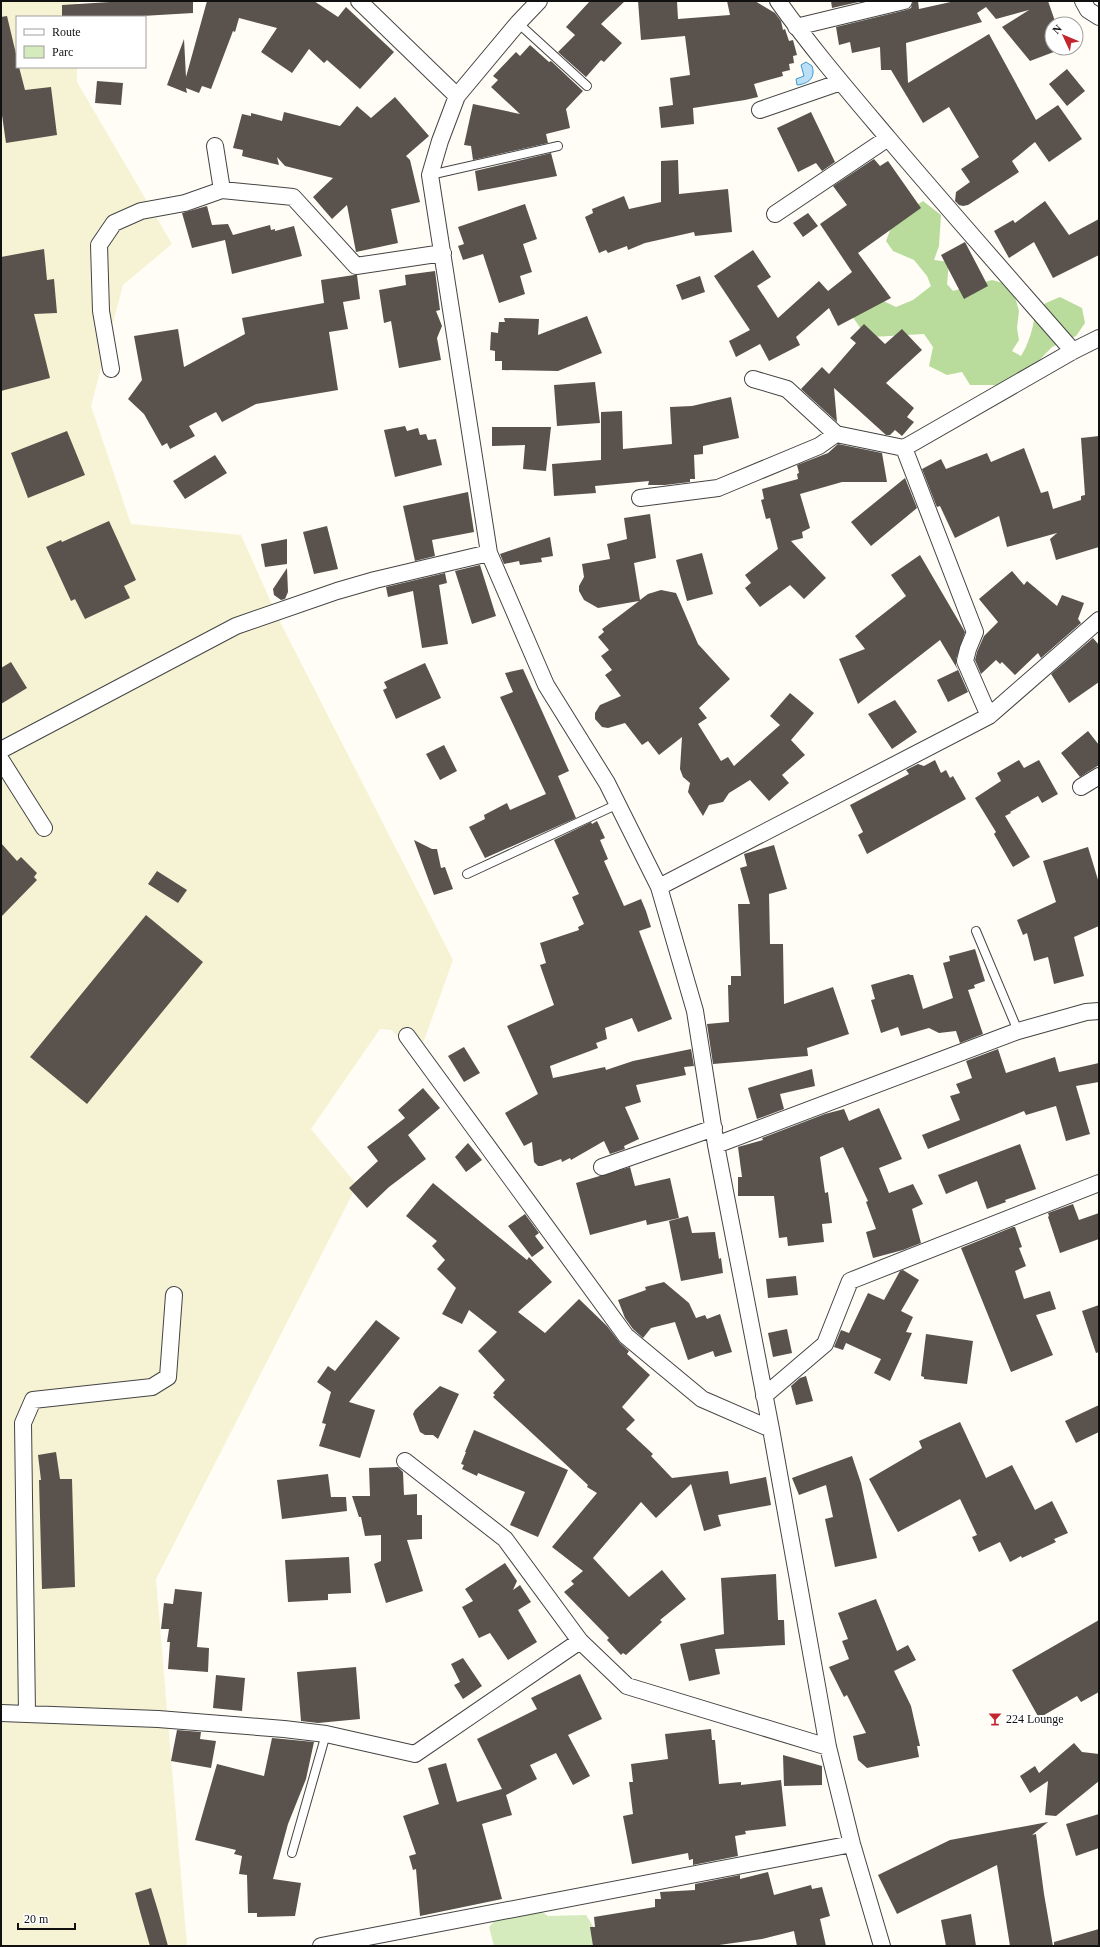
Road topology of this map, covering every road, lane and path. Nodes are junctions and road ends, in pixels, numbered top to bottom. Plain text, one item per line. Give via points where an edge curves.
1 (359, 1) edge
2 (539, 1) edge
3 (778, 1) edge
4 (904, 1) edge
5 (1083, 1) edge
6 (1099, 17) edge
7 (518, 23) junction
8 (796, 27) junction
9 (841, 82) junction
10 (587, 86) dead end
11 (457, 96) junction
12 (760, 110) dead end
13 (888, 138) junction
14 (215, 146) dead end
15 (558, 146) dead end
16 (430, 175) junction
17 (222, 190) junction
18 (775, 214) dead end
19 (443, 253) junction
20 (1099, 338) edge
21 (1073, 351) junction
22 (111, 370) dead end
23 (753, 379) dead end
24 (836, 434) junction
25 (904, 448) junction
26 (640, 498) dead end
27 (489, 553) junction
28 (1099, 620) edge
29 (989, 716) junction
30 (1, 750) edge
31 (1, 760) edge
32 (1099, 776) edge
33 (1081, 788) dead end
34 (618, 804) junction
35 (44, 828) dead end
36 (467, 874) dead end
37 (659, 887) junction
38 (976, 931) dead end
39 (1099, 1011) edge
40 (1018, 1031) junction
41 (407, 1036) dead end
42 (714, 1128) junction
43 (716, 1145) junction
44 (602, 1167) dead end
45 (1099, 1183) edge
46 (174, 1295) dead end
47 (764, 1396) junction
48 (771, 1429) junction
49 (405, 1461) dead end
50 (580, 1641) junction
51 (1, 1713) edge
52 (27, 1714) junction
53 (326, 1734) junction
54 (828, 1747) junction
55 (852, 1844) junction
56 (292, 1853) dead end
57 (321, 1946) edge
58 (882, 1946) edge

1 - 11 street
2 - 7 street
3 - 8 street
4 - 8 street
5 - 6 street via 1088,10
7 - 10 lane
7 - 11 street
8 - 9 street
9 - 12 street
9 - 13 street
11 - 16 street
13 - 18 street
13 - 21 street
14 - 17 street
15 - 16 lane
16 - 19 street
17 - 19 street via 293,197 356,266
17 - 22 street via 185,203 140,211 114,223 99,245 101,311
19 - 27 street
20 - 21 street
21 - 25 street
23 - 24 street via 787,389
24 - 25 street
24 - 26 street via 818,446 718,488
25 - 29 street via 975,632 966,661
27 - 30 street via 352,587 236,626
27 - 34 street via 546,685
28 - 29 street
29 - 37 street
31 - 35 street
32 - 33 street
34 - 36 lane
34 - 37 street
37 - 42 street via 695,1011
38 - 40 lane
39 - 40 street via 1086,1012
40 - 43 street
41 - 48 street via 626,1336 702,1399
42 - 43 street
42 - 44 street
43 - 47 street
45 - 47 street via 850,1281 825,1344
46 - 52 street via 168,1377 152,1387 33,1400 23,1423
47 - 48 street
48 - 54 street
49 - 50 street via 504,1539
50 - 53 street via 415,1754
50 - 54 street via 627,1686
51 - 52 street
52 - 53 street via 158,1719
53 - 56 lane
54 - 55 street
55 - 57 street
55 - 58 street

